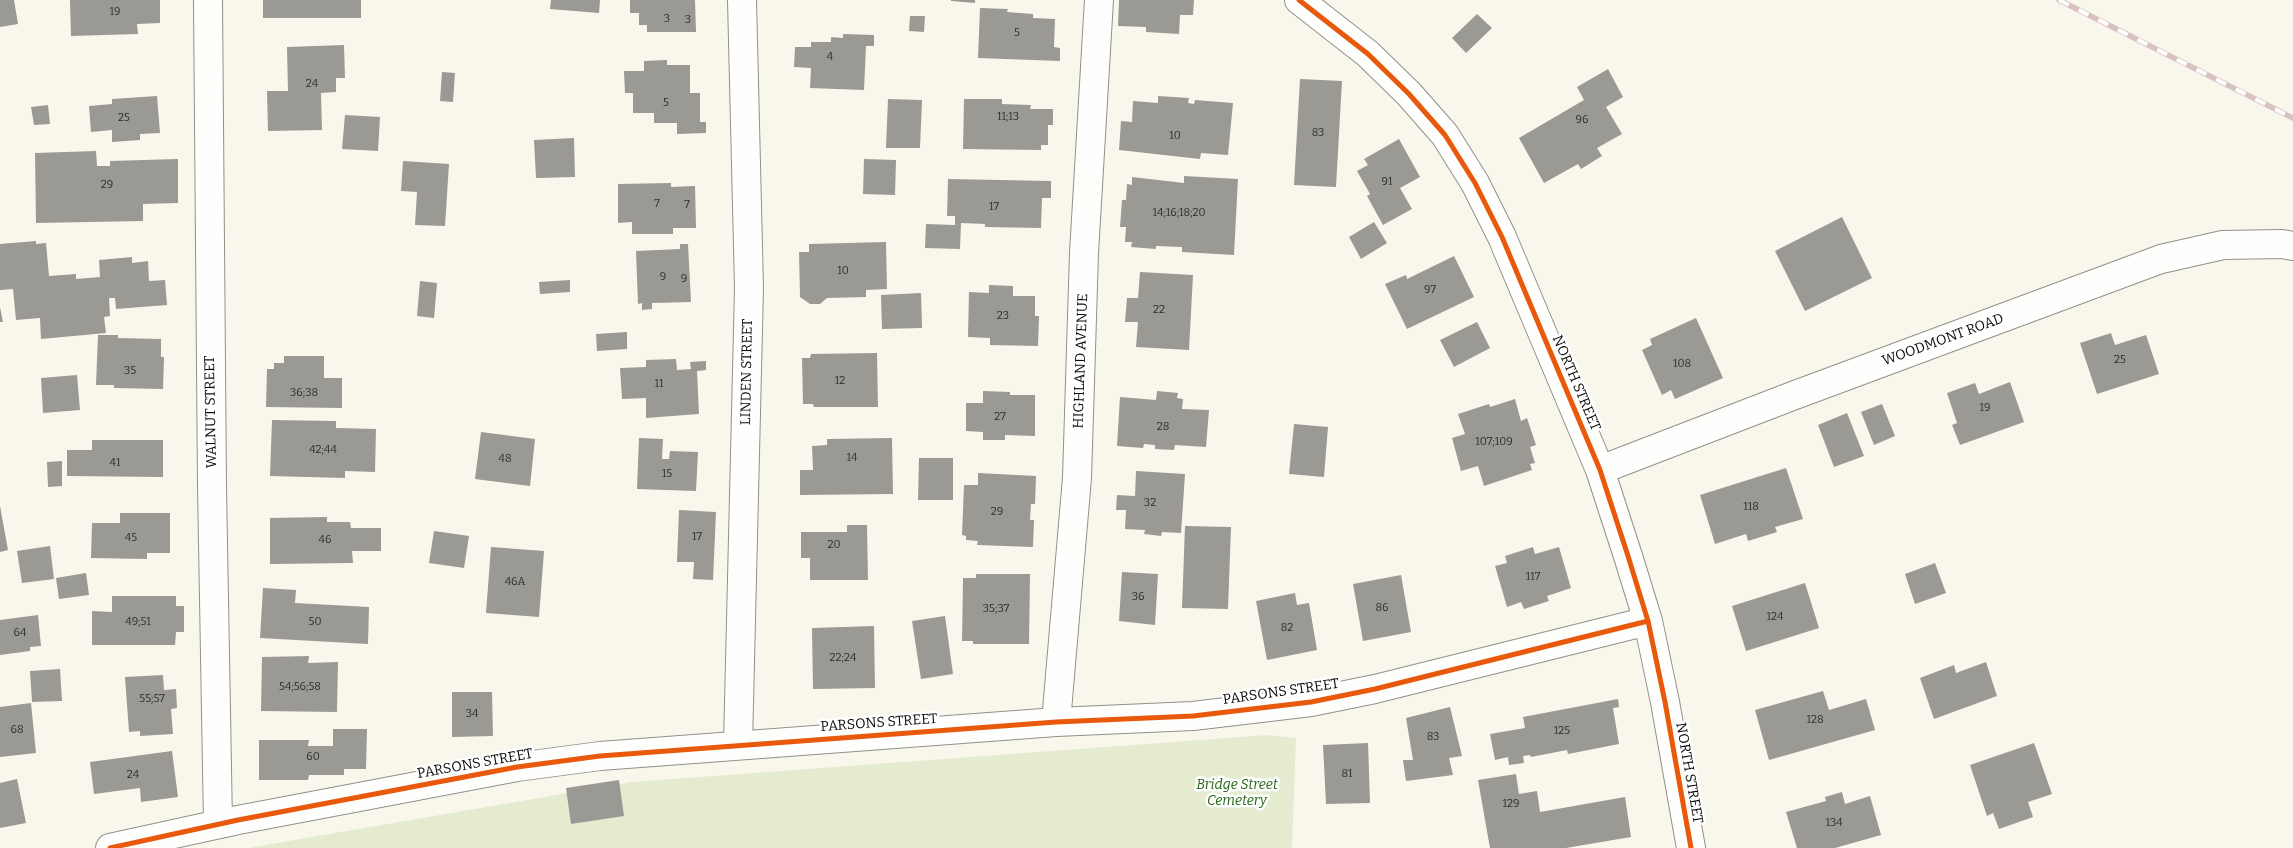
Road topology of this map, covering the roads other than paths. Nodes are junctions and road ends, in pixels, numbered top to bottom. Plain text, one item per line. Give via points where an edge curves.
1 (208, 0) edge
2 (742, 0) edge
3 (1099, 0) edge
4 (1299, 0) edge
5 (2293, 246) edge
6 (1600, 470) junction
7 (1648, 621) junction
8 (1056, 722) junction
9 (738, 744) junction
10 (218, 824) junction
11 (110, 848) edge
12 (1691, 848) edge

1 - 10 street, WALNUT STREET
2 - 9 street, LINDEN STREET via 748,288
3 - 8 street, HIGHLAND AVENUE via 1084,253 1077,478
4 - 6 street, NORTH STREET via 1368,54 1445,135 1475,183 1502,237
5 - 6 street, WOODMONT ROAD via 2223,245 2162,260
6 - 7 street, NORTH STREET
7 - 8 street, PARSONS STREET via 1311,702 1193,716
7 - 12 street, NORTH STREET
8 - 9 street, PARSONS STREET
9 - 10 street, PARSONS STREET via 518,767
10 - 11 street, PARSONS STREET

